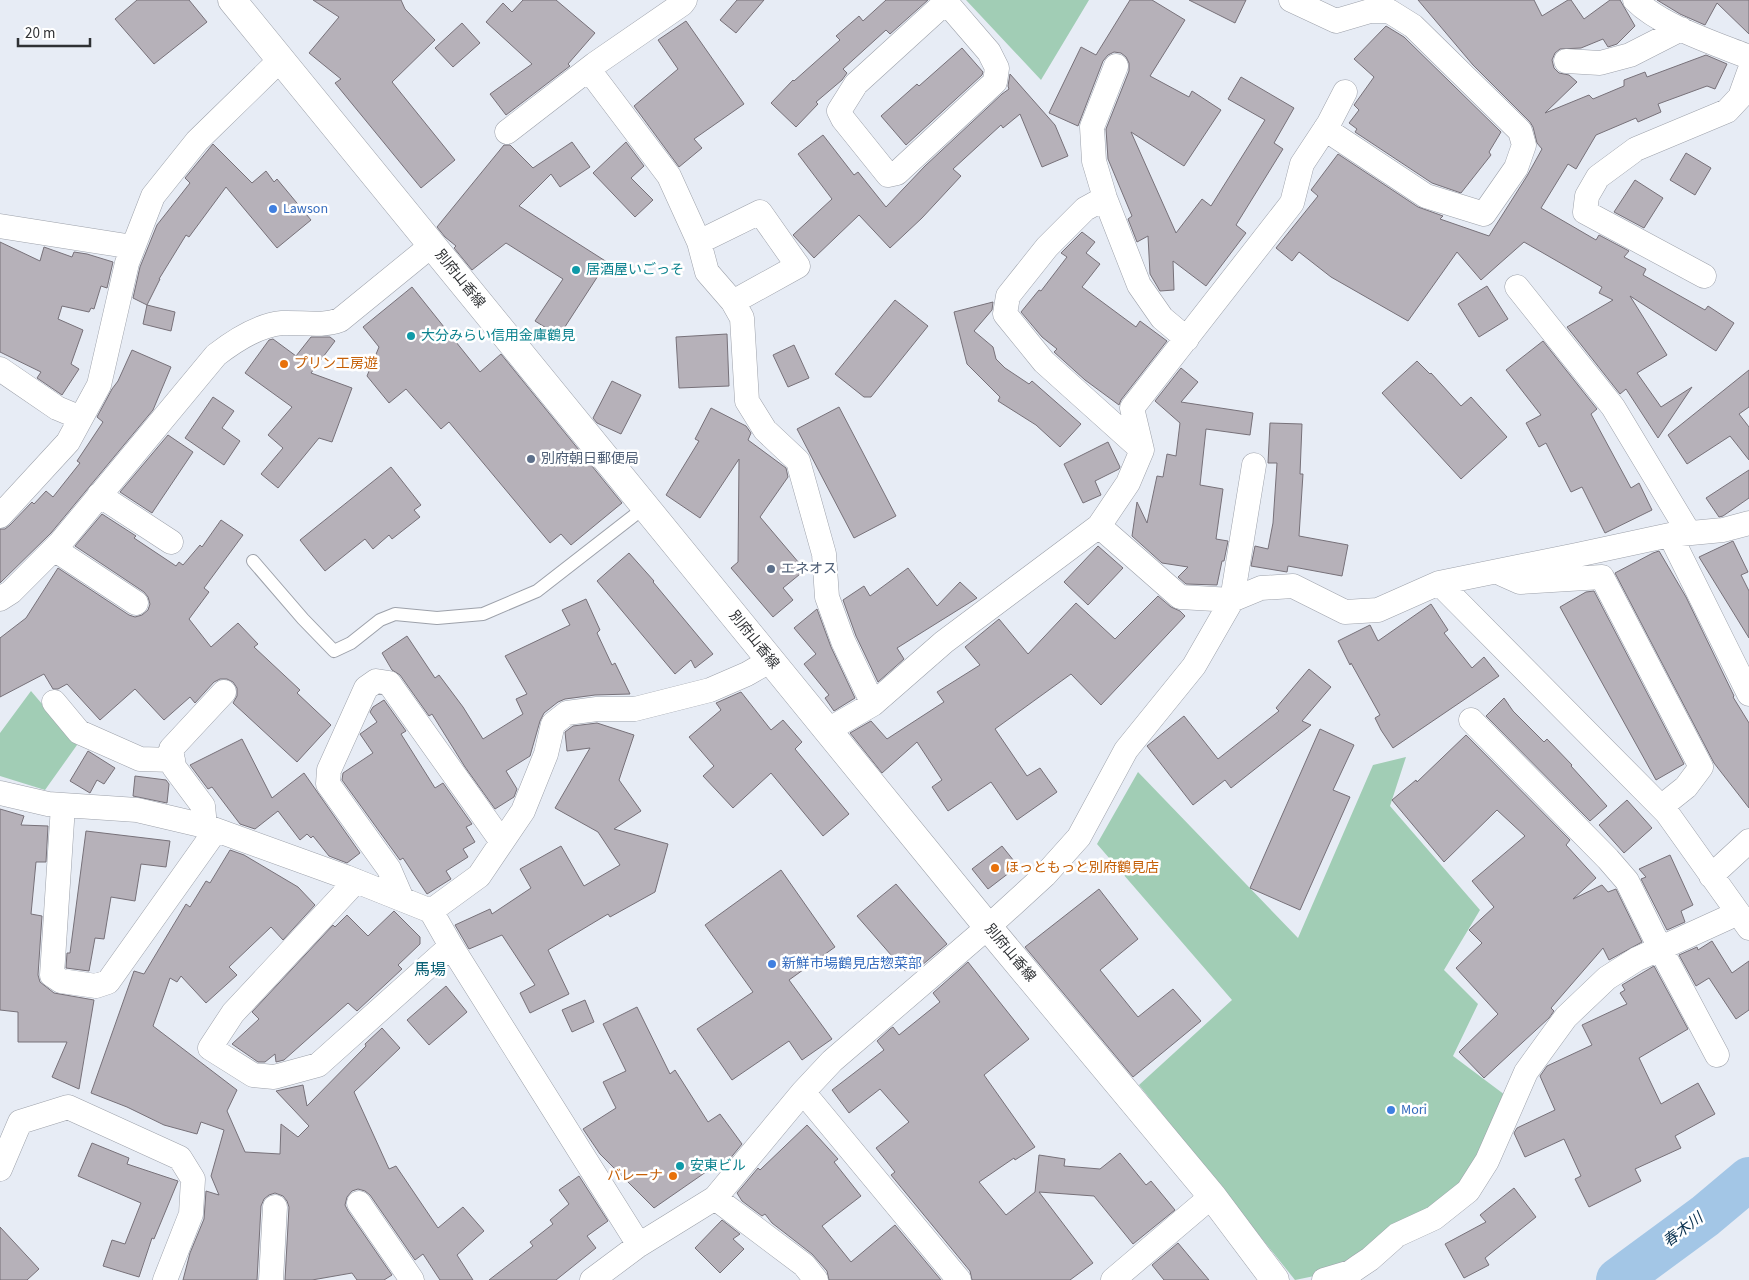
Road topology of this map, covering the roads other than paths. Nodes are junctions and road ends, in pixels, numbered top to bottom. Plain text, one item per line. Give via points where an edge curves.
1 (232, 0) edge
2 (685, 0) edge
3 (1291, 0) edge
4 (1635, 0) edge
5 (945, 1) edge
6 (1396, 6) edge
7 (1681, 29) junction
8 (1749, 57) edge
9 (281, 59) junction
10 (1566, 60) dead end
11 (1116, 66) dead end
12 (589, 70) junction
13 (1749, 72) edge
14 (1345, 92) dead end
15 (1325, 129) junction
16 (507, 132) dead end
17 (1105, 198) junction
18 (0, 226) edge
19 (699, 242) junction
20 (432, 245) junction
21 (133, 247) junction
22 (1704, 276) dead end
23 (1517, 287) dead end
24 (733, 302) junction
25 (1187, 338) junction
26 (0, 369) edge
27 (81, 418) junction
28 (1142, 450) junction
29 (1254, 465) dead end
30 (99, 495) junction
31 (645, 507) junction
32 (0, 516) edge
33 (1749, 523) edge
34 (1099, 526) junction
35 (1680, 534) junction
36 (171, 542) dead end
37 (54, 549) junction
38 (254, 561) dead end
39 (1496, 571) junction
40 (1439, 583) junction
41 (0, 599) edge
42 (1232, 600) junction
43 (136, 603) dead end
44 (771, 660) junction
45 (224, 692) dead end
46 (1749, 694) edge
47 (54, 702) dead end
48 (873, 704) junction
49 (1471, 720) dead end
50 (828, 730) junction
51 (173, 760) junction
52 (0, 793) edge
53 (63, 806) junction
54 (1661, 807) junction
55 (210, 828) junction
56 (1749, 841) edge
57 (502, 842) junction
58 (1711, 876) junction
59 (356, 881) junction
60 (402, 899) junction
61 (431, 911) junction
62 (1743, 920) edge
63 (988, 927) junction
64 (451, 946) junction
65 (1660, 948) junction
66 (1717, 1055) dead end
67 (803, 1092) junction
68 (0, 1170) edge
69 (1212, 1196) junction
70 (715, 1198) junction
71 (358, 1203) dead end
72 (275, 1207) dead end
73 (639, 1245) junction
74 (164, 1280) edge
75 (271, 1280) edge
76 (412, 1280) edge
77 (592, 1280) edge
78 (816, 1280) edge
79 (959, 1280) edge
80 (1113, 1280) edge
81 (1275, 1280) edge
82 (1324, 1280) edge

1 - 9 main road, 別府山香線
2 - 12 street
3 - 6 street via 1336,21
4 - 7 street via 1645,10
5 - 5 street via 990,52 997,68 995,82 897,173 888,175 839,111 856,84
6 - 15 street via 1520,131 1524,145 1516,168 1484,214 1426,196
7 - 8 street
7 - 10 street via 1630,55 1600,63
9 - 20 main road, 別府山香線
9 - 21 street via 197,141 153,196
11 - 17 street via 1092,127 1094,161
12 - 16 street
12 - 19 street via 669,176
13 - 22 street via 1740,97 1727,111 1636,149 1598,176 1587,196 1585,212
14 - 15 street
15 - 25 street via 1302,164 1292,203
17 - 25 street via 1139,285 1162,318
17 - 28 street via 1085,209 1047,247 1008,296 1005,314 1044,362
18 - 21 street
19 - 24 street via 707,272
19 - 24 street via 760,212 798,266
20 - 30 street via 340,320 329,324 272,325 225,348
20 - 31 main road, 別府山香線
21 - 27 street via 99,384
23 - 35 street via 1613,407
24 - 48 street via 742,318 747,401 765,430 798,461 824,554 827,597 843,641
25 - 28 street via 1132,408
26 - 27 street via 57,408
27 - 32 street via 68,442
28 - 34 street via 1128,483
29 - 42 street
30 - 36 street
30 - 37 street
31 - 38 lane via 536,590 483,614 437,618 395,614 380,620 351,643 334,651 303,620
31 - 44 main road, 別府山香線
33 - 35 street via 1723,530
34 - 42 street via 1180,596
34 - 48 street via 944,642
35 - 39 street
35 - 46 street
37 - 41 street
37 - 43 street
39 - 40 street
39 - 54 street via 1520,582 1602,577 1701,767 1686,788
40 - 42 street via 1378,610 1345,612 1293,586 1261,588
40 - 54 street
42 - 63 street via 1194,666 1126,750 1080,837 1045,875
44 - 50 main road, 別府山香線
44 - 57 street via 710,690 635,709 567,713 553,724 546,754 523,811
45 - 51 street via 171,749
47 - 51 street via 79,732 140,759
48 - 50 street
49 - 65 street via 1608,859 1627,882
50 - 63 main road, 別府山香線
51 - 55 street via 174,767 203,806
52 - 53 street
53 - 55 street via 137,810
53 - 55 street via 52,975 61,980 96,986 108,982
54 - 58 street
55 - 59 street
56 - 58 street
57 - 60 street via 389,683 376,681 366,688 329,770 328,784 389,869
57 - 61 street via 479,876
58 - 62 street
59 - 60 street
59 - 64 street via 233,1013 210,1048 253,1075 274,1077 318,1065
60 - 61 street
61 - 64 street
62 - 65 street
63 - 67 street via 832,1061
63 - 69 main road, 別府山香線
64 - 73 street
65 - 66 street
65 - 82 street via 1607,978 1566,1017 1526,1072 1487,1161 1468,1191 1434,1218 1397,1235 1350,1272
67 - 70 street
67 - 79 street
68 - 74 street via 20,1122 68,1107 180,1158 193,1179 191,1214
69 - 80 street
69 - 81 main road, 別府山香線
70 - 73 street
70 - 78 street via 804,1265
71 - 76 street
72 - 75 street
73 - 77 street

